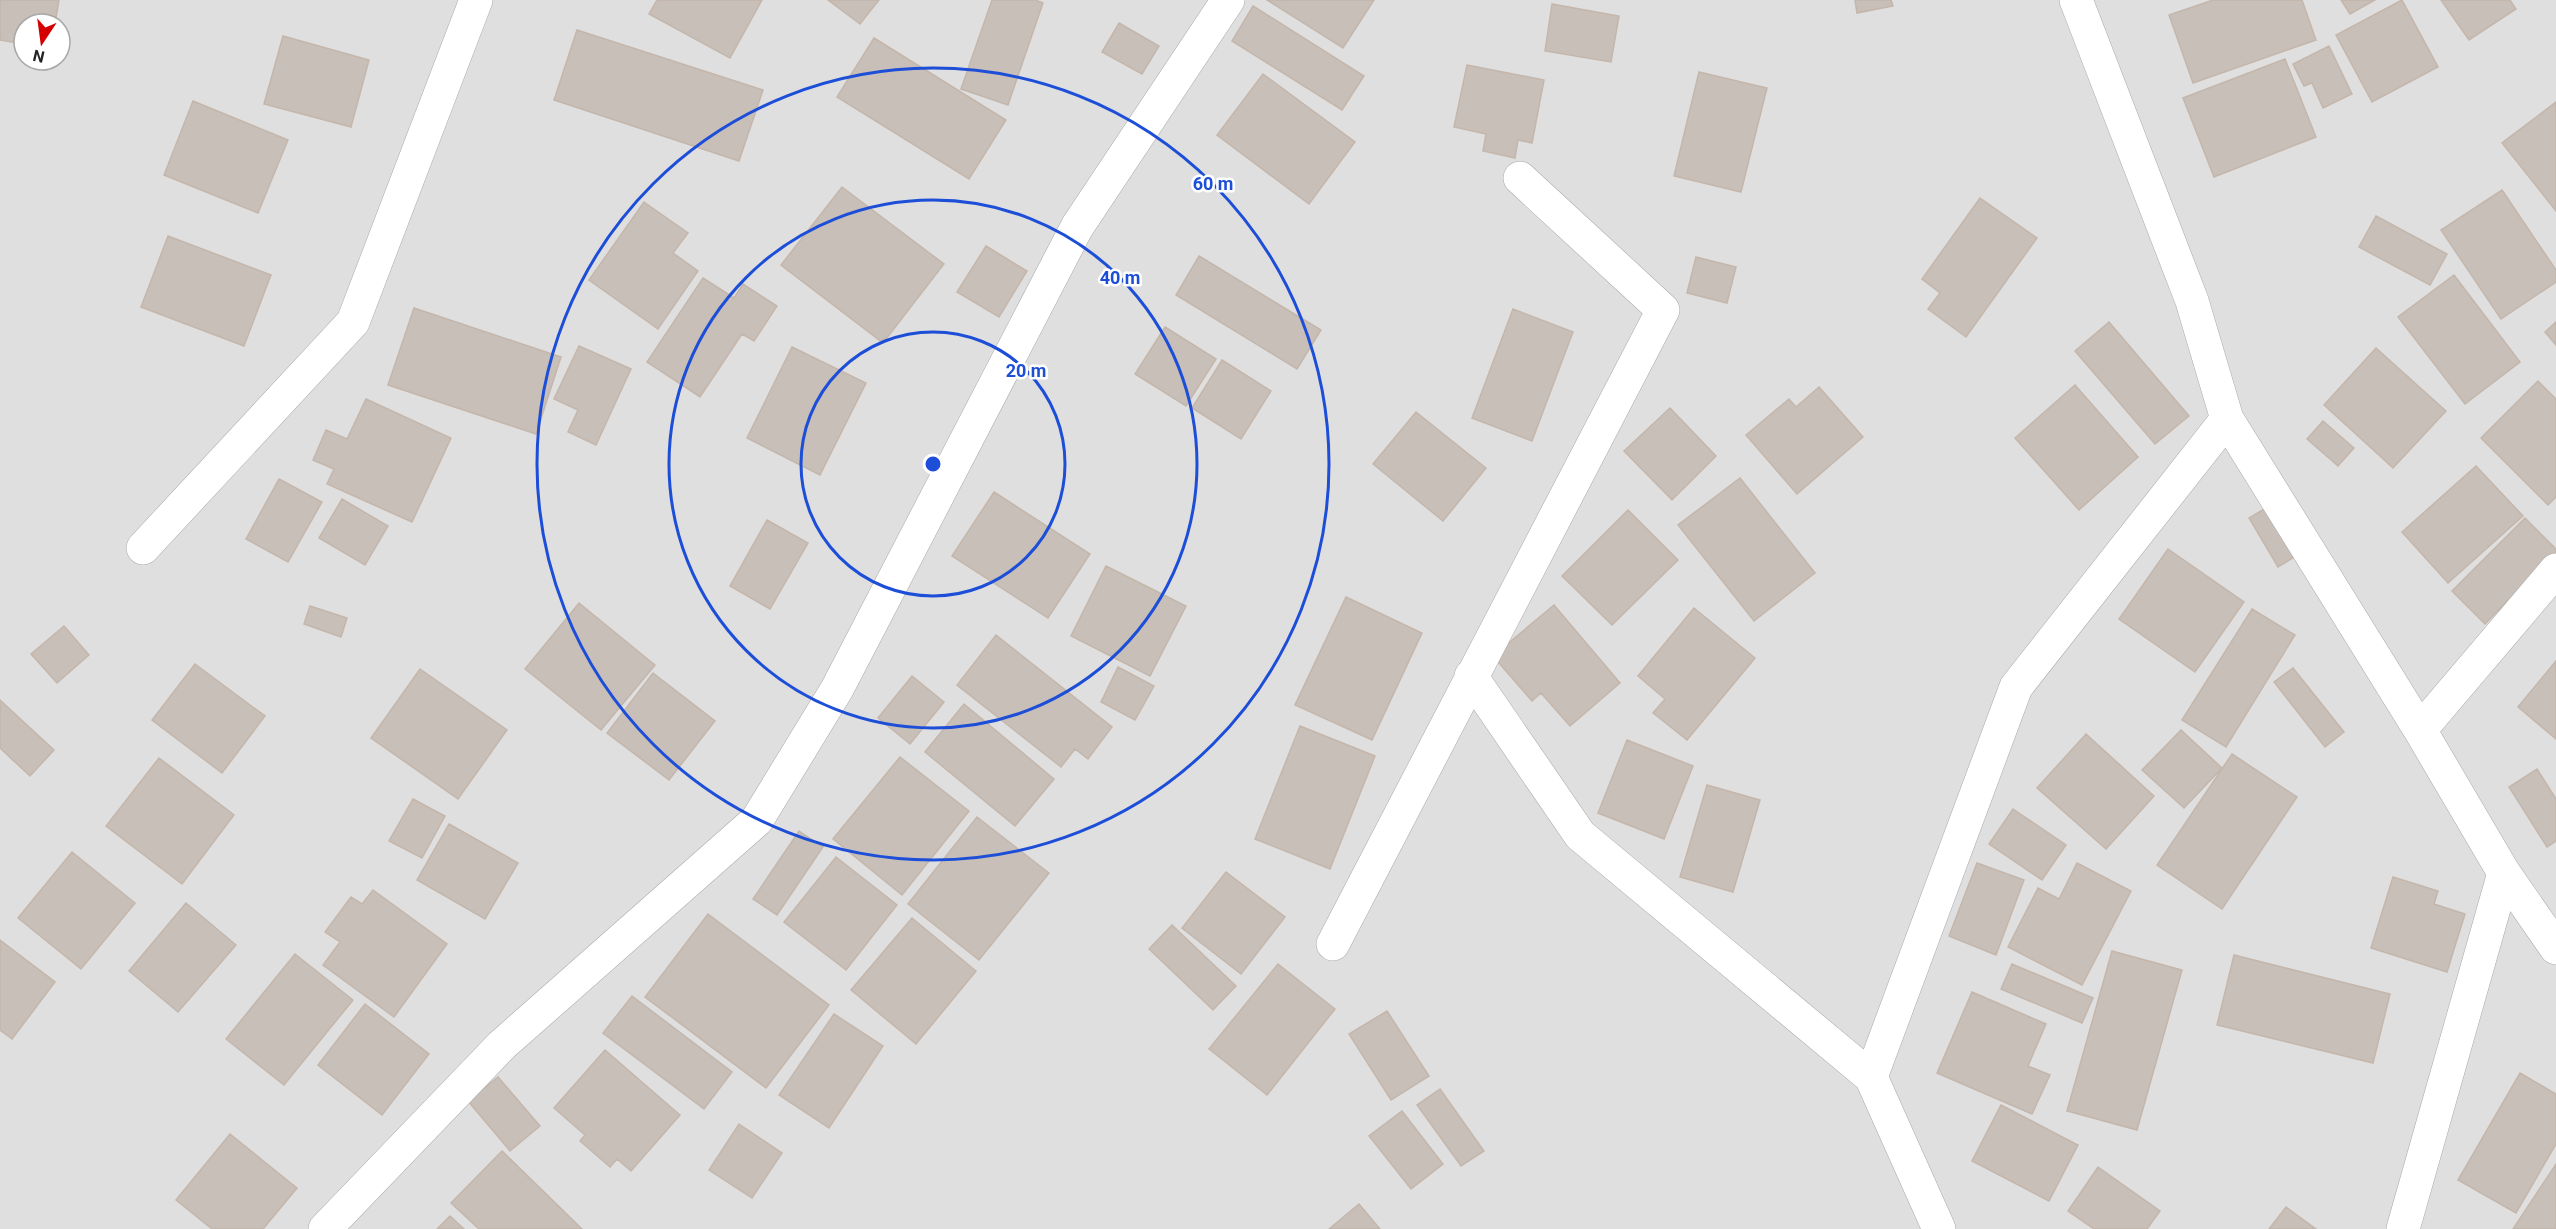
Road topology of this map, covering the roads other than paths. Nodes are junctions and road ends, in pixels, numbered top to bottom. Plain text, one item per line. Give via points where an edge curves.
1 (476, 0) edge
2 (1228, 0) edge
3 (2076, 0) edge
4 (1520, 178) dead end
5 (2227, 419) junction
6 (143, 548) dead end
7 (2556, 570) edge
8 (1471, 676) junction
9 (2420, 730) junction
10 (2504, 873) junction
11 (1333, 944) dead end
12 (2556, 948) edge
13 (1871, 1077) junction
14 (325, 1229) edge
15 (1939, 1229) edge
16 (2403, 1229) edge

1 - 6 street via 353,322
2 - 14 street via 1077,227 837,689 757,820 502,1045
3 - 5 street via 2192,300
4 - 8 street via 1663,310
5 - 9 street
5 - 13 street via 2016,687
7 - 9 street
8 - 11 street
8 - 13 street via 1580,835
9 - 10 street
10 - 12 street
10 - 16 street
13 - 15 street

